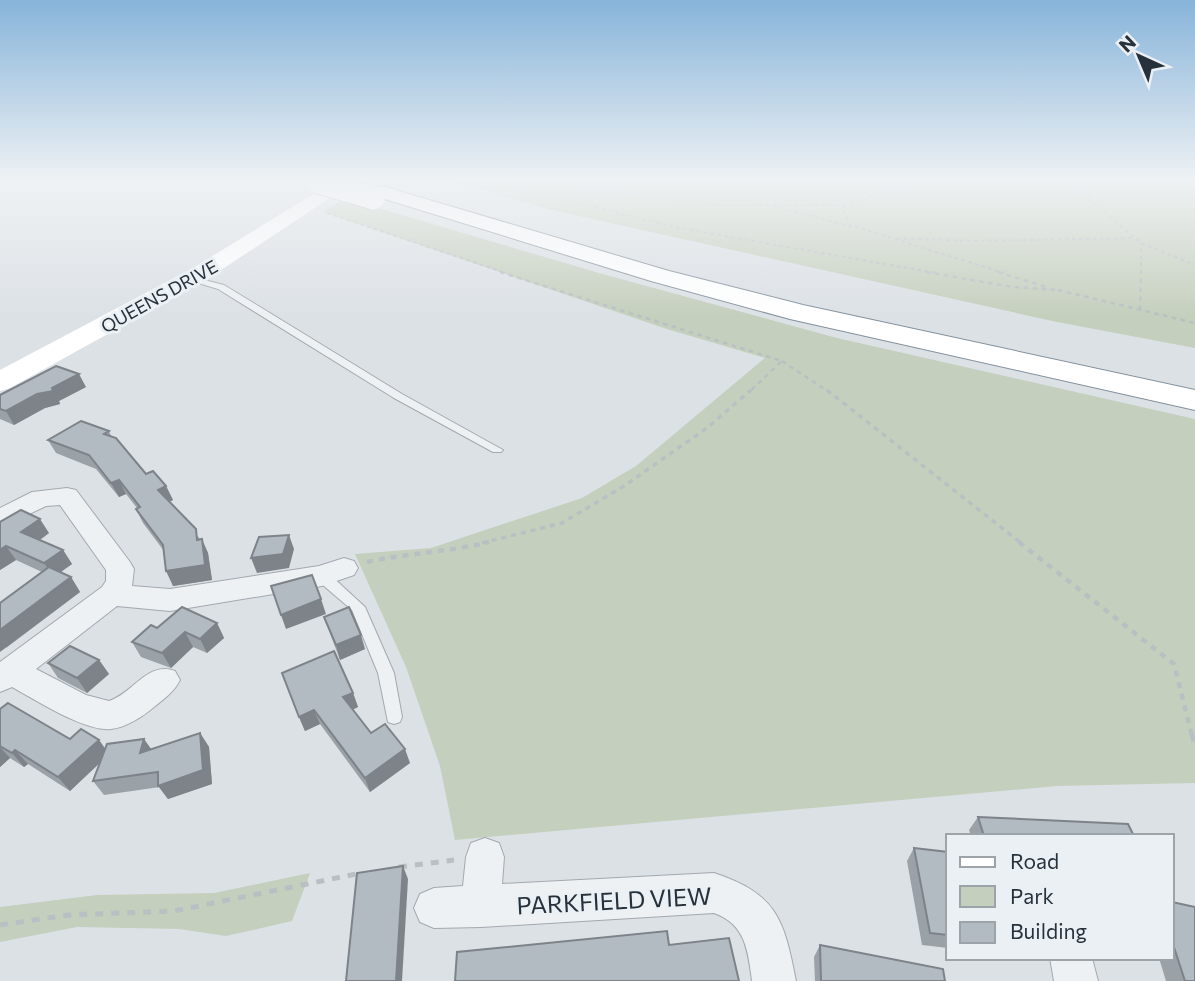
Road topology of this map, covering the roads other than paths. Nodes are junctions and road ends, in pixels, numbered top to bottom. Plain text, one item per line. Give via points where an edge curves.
1 (278, 226) edge
2 (515, 226) edge
3 (557, 226) edge
4 (670, 270) junction
5 (191, 278) junction
6 (1195, 376) edge
7 (0, 382) edge
8 (1195, 400) edge
9 (497, 450) dead end
10 (0, 519) edge
11 (333, 572) joint
12 (112, 595) junction
13 (5, 675) edge
14 (164, 680) dead end
15 (394, 717) dead end
16 (485, 857) road end
17 (481, 906) junction
18 (434, 908) dead end
19 (1071, 960) edge
20 (774, 981) edge
21 (1076, 981) edge

1 - 5 street, QUEENS DRIVE
2 - 4 highway
3 - 4 highway
4 - 6 highway
4 - 8 highway via 800,313
5 - 7 street, QUEENS DRIVE
5 - 9 lane via 221,287 398,396
10 - 12 street via 41,498 67,496 120,569 120,582
11 - 12 street via 170,600
11 - 15 lane via 358,607 386,673
12 - 13 street
13 - 14 street via 109,715 132,706
16 - 17 street
17 - 18 street, PARKFIELD VIEW
17 - 20 street, PARKFIELD VIEW via 714,892 736,899 753,915 766,939
19 - 21 street

